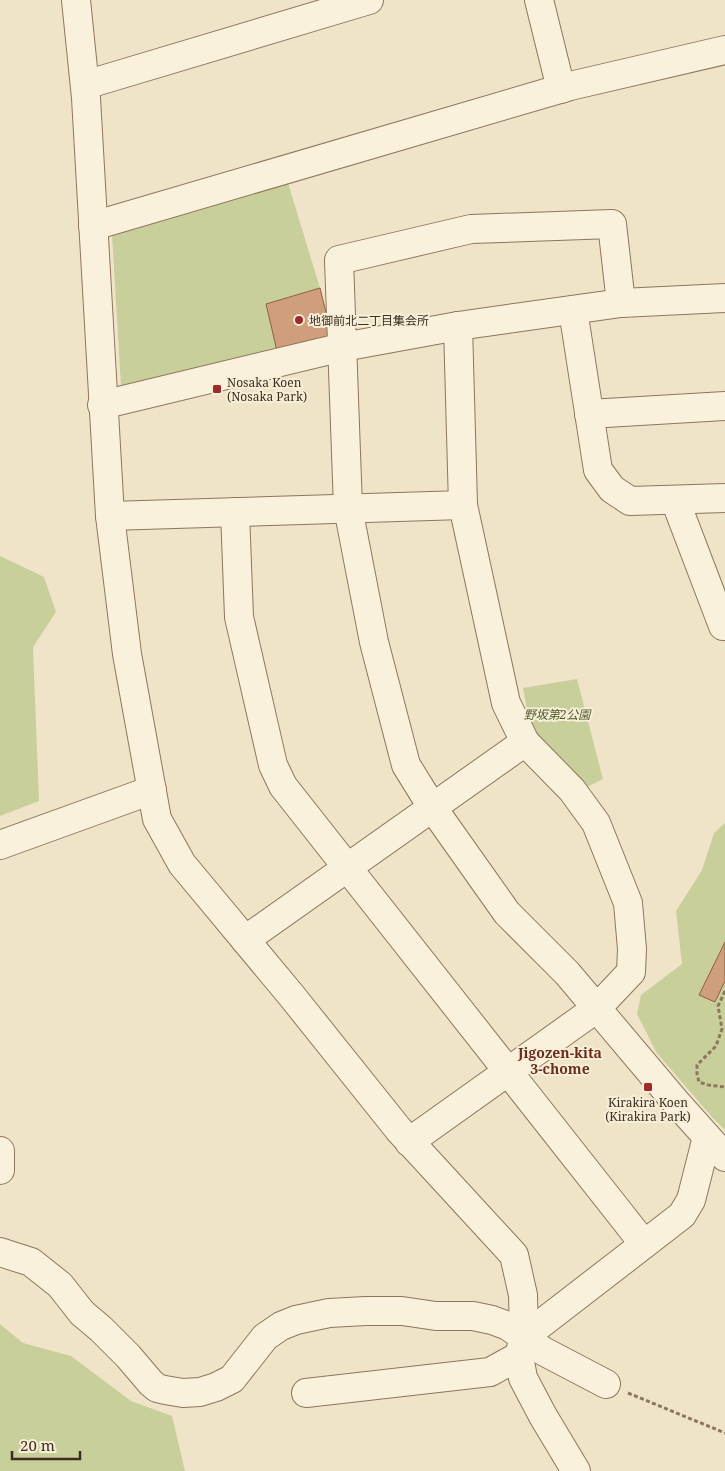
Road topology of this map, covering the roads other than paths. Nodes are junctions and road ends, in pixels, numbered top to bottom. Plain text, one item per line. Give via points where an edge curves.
1 (76, 0) edge
2 (369, 0) edge
3 (539, 0) edge
4 (725, 50) edge
5 (85, 85) junction
6 (561, 89) junction
7 (93, 226) junction
8 (725, 298) edge
9 (621, 303) junction
10 (573, 310) junction
11 (458, 326) junction
12 (343, 348) junction
13 (102, 405) junction
14 (725, 406) edge
15 (589, 414) junction
16 (725, 498) edge
17 (675, 500) junction
18 (463, 505) junction
19 (348, 508) junction
20 (236, 512) junction
21 (110, 516) junction
22 (725, 625) edge
23 (524, 742) junction
24 (152, 790) junction
25 (432, 807) junction
26 (0, 845) edge
27 (347, 868) junction
28 (245, 940) junction
29 (596, 1008) junction
30 (507, 1072) junction
31 (707, 1137) junction
32 (409, 1142) junction
33 (0, 1151) edge
34 (725, 1158) edge
35 (0, 1170) edge
36 (644, 1244) junction
37 (0, 1252) edge
38 (521, 1347) junction
39 (606, 1384) road end
40 (315, 1398) dead end
41 (576, 1471) edge

1 - 5 street
2 - 5 street
3 - 6 street
4 - 6 street
5 - 7 street
6 - 7 street
7 - 13 street
8 - 9 street
9 - 10 street
9 - 12 street via 612,224 471,229 339,260
10 - 11 street
10 - 15 street
11 - 12 street
11 - 18 street
12 - 13 street
12 - 19 street
13 - 21 street
14 - 15 street
15 - 17 street via 598,470 612,488 630,501
16 - 17 street
17 - 22 street
18 - 19 street
18 - 23 street via 506,703
19 - 20 street
19 - 25 street via 374,642 406,765
20 - 21 street
20 - 27 street via 239,617 273,765 283,786
21 - 24 street via 128,654
23 - 25 street
23 - 29 street via 572,790 596,823 628,904 632,949 630,972
24 - 26 street
24 - 28 street via 157,819 182,864
25 - 27 street
25 - 29 street via 507,913 567,973
27 - 28 street
27 - 30 street
28 - 32 street
29 - 30 street
29 - 31 street
30 - 32 street
30 - 36 street
31 - 34 street
31 - 36 street via 691,1200 682,1215
32 - 38 street via 514,1255 523,1295
33 - 35 street
36 - 38 street
37 - 38 street via 31,1262 60,1285 151,1383 165,1390 183,1393 216,1387 232,1379 265,1338 282,1326 329,1313 402,1311 436,1316 473,1316 508,1326
38 - 39 street via 544,1351
38 - 40 street via 490,1372
38 - 41 street via 523,1378

